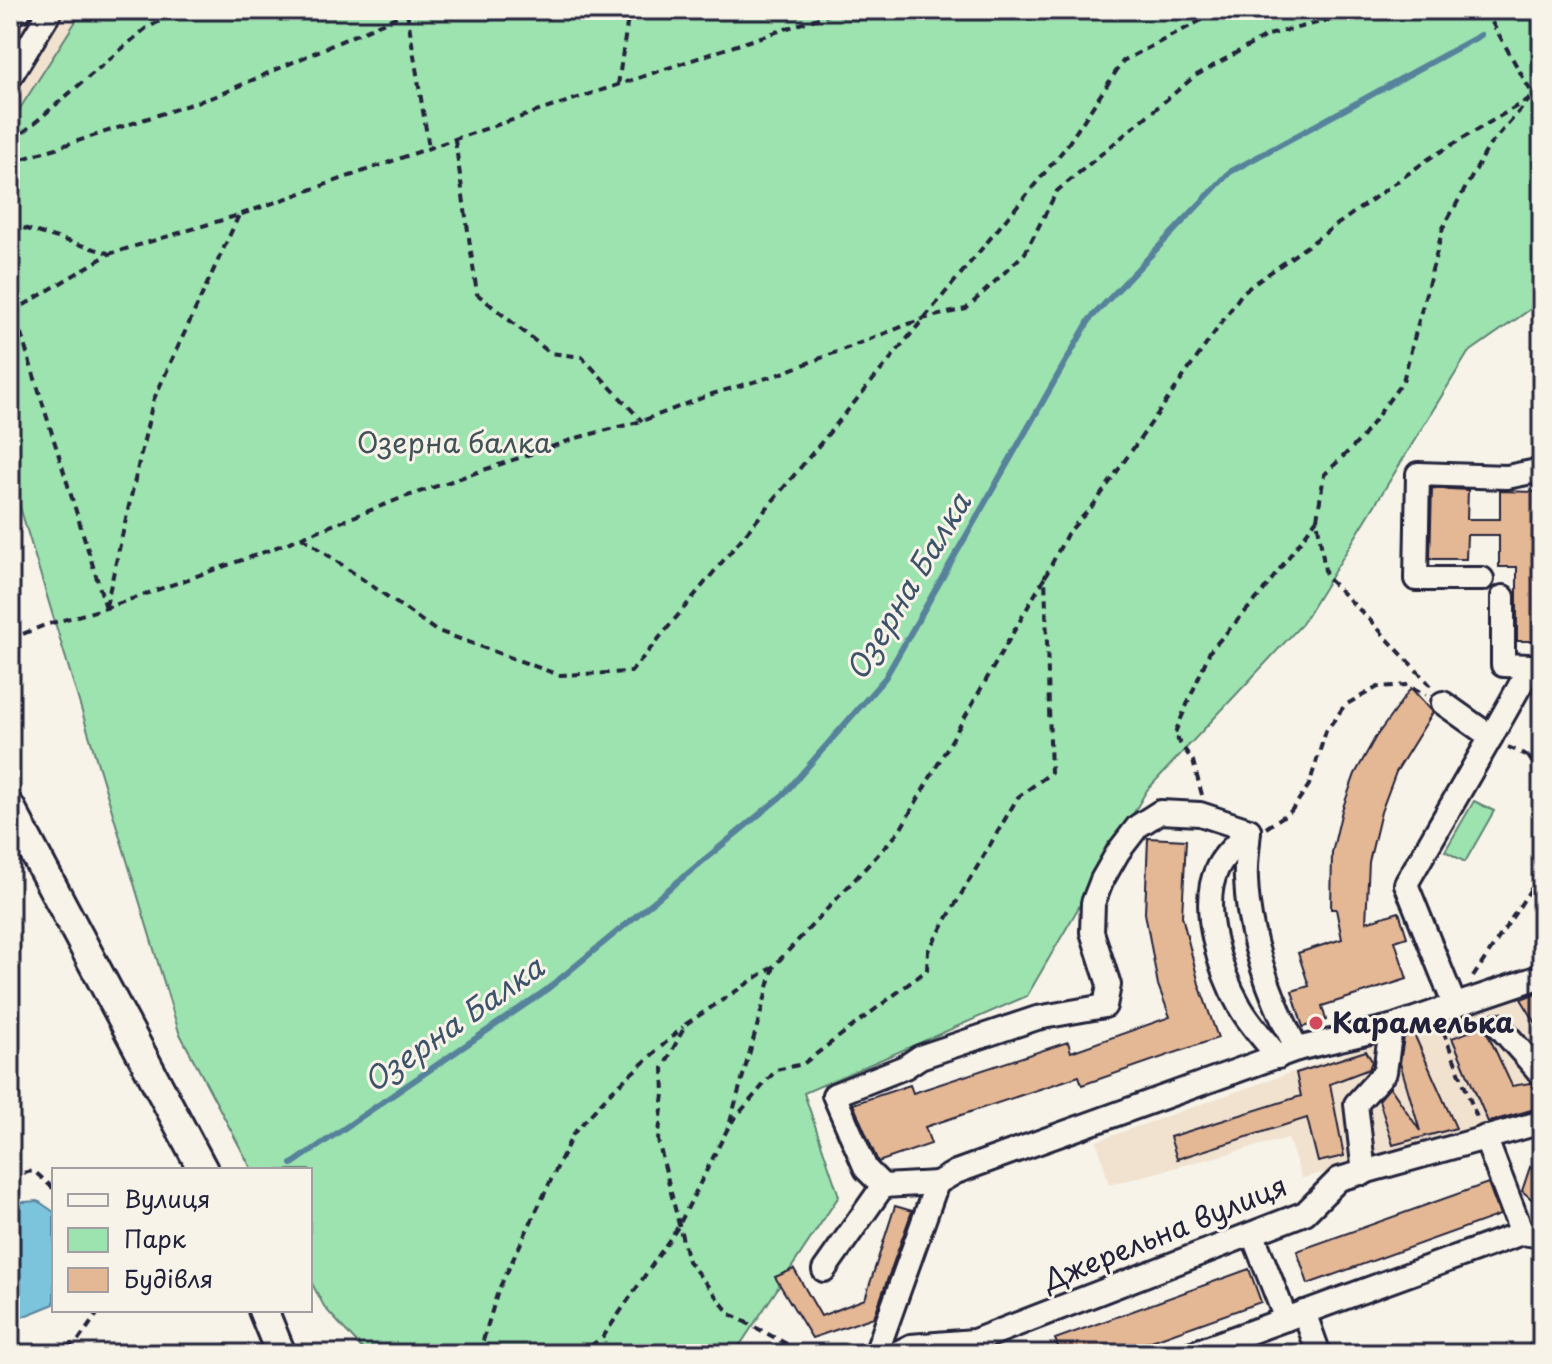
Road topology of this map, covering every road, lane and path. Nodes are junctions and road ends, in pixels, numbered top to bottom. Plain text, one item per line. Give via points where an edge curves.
1 (20, 10) edge
2 (51, 10) edge
3 (181, 10) edge
4 (626, 10) edge
5 (842, 10) edge
6 (1173, 10) edge
7 (1221, 10) edge
8 (1354, 10) edge
9 (1485, 10) edge
10 (409, 11) edge
11 (10, 14) edge
12 (1199, 21) junction
13 (10, 77) edge
14 (618, 85) junction
15 (1542, 91) edge
16 (1533, 95) junction
17 (1542, 103) edge
18 (10, 138) edge
19 (455, 139) junction
20 (429, 148) junction
21 (10, 163) edge
22 (239, 215) junction
23 (10, 224) edge
24 (109, 254) junction
25 (922, 319) junction
26 (642, 421) junction
27 (1542, 470) edge
28 (1317, 519) junction
29 (302, 537) junction
30 (1045, 577) junction
31 (1482, 579) dead end
32 (1503, 597) dead end
33 (106, 608) junction
34 (10, 639) edge
35 (1537, 666) edge
36 (1443, 703) junction
37 (1488, 742) junction
38 (1526, 753) junction
39 (1542, 762) edge
40 (1542, 777) edge
41 (10, 807) edge
42 (1200, 814) junction
43 (1249, 830) junction
44 (1542, 872) edge
45 (774, 966) junction
46 (1542, 976) edge
47 (1445, 1009) junction
48 (686, 1024) junction
49 (1498, 1025) dead end
50 (1391, 1027) junction
51 (1288, 1053) junction
52 (1542, 1075) edge
53 (1542, 1122) edge
54 (730, 1124) junction
55 (1485, 1137) junction
56 (202, 1168) edge
57 (1364, 1173) junction
58 (10, 1175) edge
59 (937, 1183) junction
60 (883, 1186) junction
61 (52, 1187) edge
62 (678, 1227) junction
63 (1532, 1234) edge
64 (1253, 1235) junction
65 (824, 1270) dead end
66 (99, 1312) edge
67 (264, 1312) edge
68 (1295, 1316) junction
69 (975, 1348) edge
70 (1313, 1352) edge
71 (54, 1354) edge
72 (281, 1354) edge
73 (479, 1354) edge
74 (579, 1354) edge
75 (806, 1354) edge
76 (876, 1354) edge
77 (895, 1354) edge
78 (1190, 1354) edge

1 - 11 street
2 - 13 street
3 - 18 path via 145,29
4 - 14 path
5 - 14 path
6 - 12 path
7 - 12 path
8 - 25 path via 1268,35 1195,76 1057,191 1025,253 966,309
9 - 16 path
10 - 20 path
10 - 21 path via 216,96
12 - 25 path via 1123,61 1066,147
14 - 19 path
15 - 16 path
16 - 17 path
16 - 28 path via 1489,146 1443,228 1403,381 1360,440 1324,475
16 - 30 path via 1430,158 1243,292 1095,503 1067,534
19 - 20 path
19 - 26 path via 477,294 550,353 582,357
20 - 22 path
22 - 24 path
22 - 33 path via 153,401
23 - 24 path
24 - 33 path via 14,311
25 - 26 path
25 - 29 path via 631,672 559,675 435,630
26 - 29 path via 580,437
27 - 31 street via 1507,477 1418,474 1416,579
28 - 36 path via 1326,577
28 - 42 path via 1210,651 1174,735 1193,761 1204,802
29 - 33 path
30 - 45 path via 899,832
30 - 54 path via 1051,773 1018,797 928,951 927,970 803,1064 776,1070
32 - 35 street via 1503,665
33 - 34 path
35 - 37 street
36 - 37 street
36 - 43 path via 1407,685 1378,687 1345,705 1326,731 1309,785 1291,811 1271,827
37 - 38 path
37 - 47 street via 1406,884
38 - 39 path
38 - 40 path
41 - 56 main road
42 - 43 street
42 - 60 street via 1160,812 1148,818 1102,880 1093,903 1092,932 1109,985 1105,1006 1023,1022 920,1057 834,1095 866,1169
43 - 51 street via 1246,880 1257,954
43 - 51 street via 1218,866 1210,889 1212,922 1221,965 1240,1009
44 - 47 path
45 - 48 path
45 - 54 path
46 - 47 street
47 - 50 street
47 - 55 path
48 - 62 path via 663,1068 658,1140
48 - 73 path via 573,1134 498,1291
49 - 52 street
50 - 51 street
50 - 57 street via 1385,1072 1356,1104
51 - 59 street
53 - 55 street, Джерельна вулиця
54 - 62 path
55 - 57 street, Джерельна вулиця
55 - 63 street
57 - 64 street, Джерельна вулиця via 1339,1179 1305,1213
58 - 61 path via 34,1171
59 - 60 street
59 - 76 street
60 - 65 street
62 - 74 path via 603,1337
62 - 75 path via 688,1261 730,1314
63 - 68 street
64 - 68 street
64 - 69 street, Джерельна вулиця
66 - 71 path via 78,1341
67 - 72 main road
68 - 70 street
68 - 78 street
69 - 77 street, Джерельна вулиця via 911,1346

